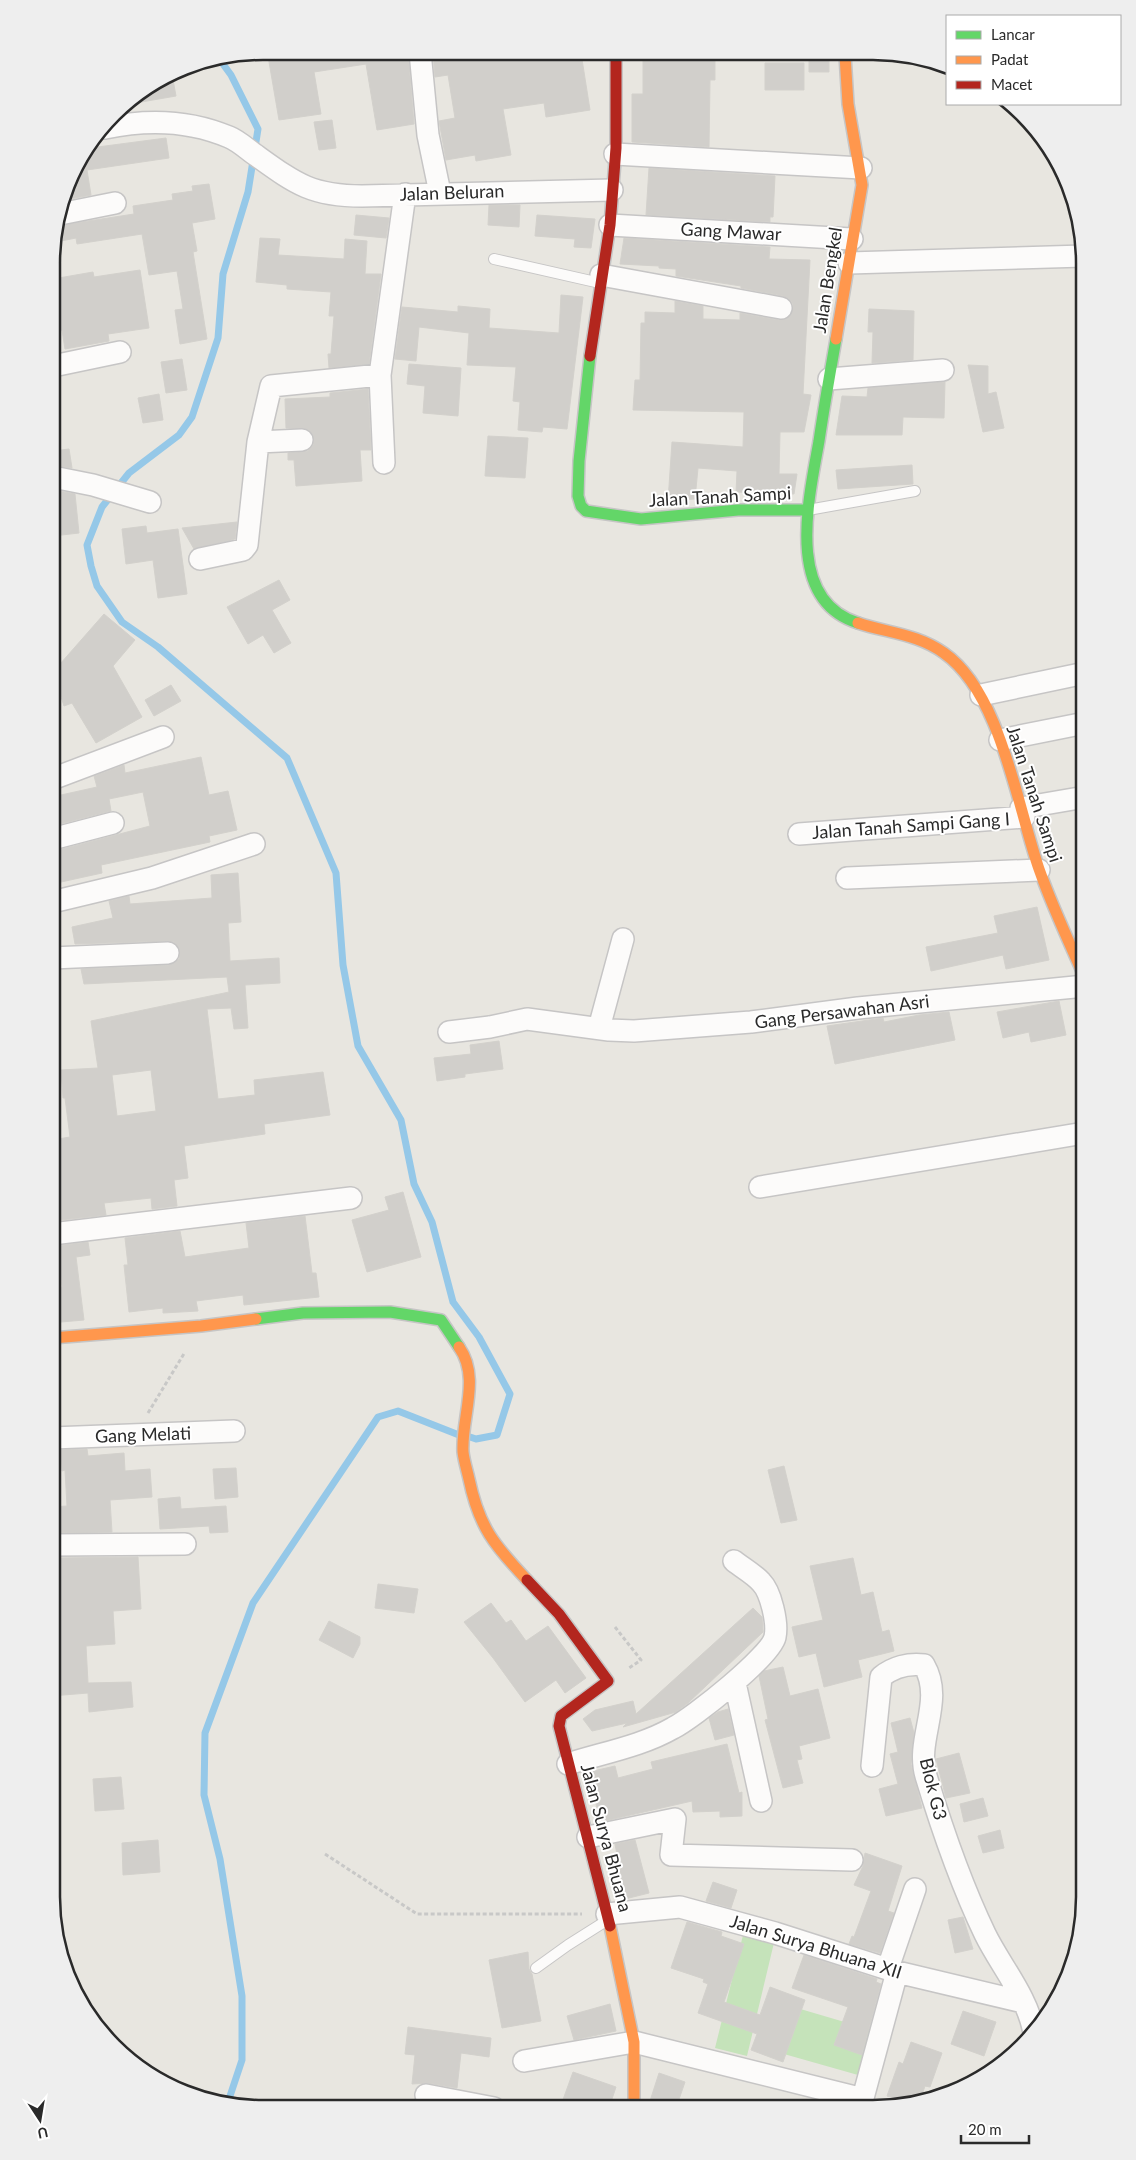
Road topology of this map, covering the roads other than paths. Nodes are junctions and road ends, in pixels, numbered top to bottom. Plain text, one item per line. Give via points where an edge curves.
1 (421, 60) edge
2 (616, 60) edge
3 (845, 60) edge
4 (113, 126) edge
5 (615, 154) junction
6 (861, 168) junction
7 (612, 190) junction
8 (440, 193) junction
9 (406, 194) junction
10 (115, 203) dead end
11 (67, 213) edge
12 (610, 225) junction
13 (852, 239) junction
14 (1076, 256) edge
15 (494, 259) dead end
16 (849, 263) junction
17 (601, 279) junction
18 (781, 308) dead end
19 (120, 352) dead end
20 (60, 365) edge
21 (943, 370) dead end
22 (380, 375) junction
23 (829, 379) junction
24 (302, 440) dead end
25 (258, 442) junction
26 (384, 463) dead end
27 (60, 478) edge
28 (915, 491) dead end
29 (150, 502) dead end
30 (807, 510) junction
31 (200, 559) dead end
32 (1076, 675) edge
33 (981, 695) junction
34 (1076, 725) edge
35 (164, 737) dead end
36 (1000, 740) junction
37 (60, 776) edge
38 (1076, 800) edge
39 (1022, 812) junction
40 (113, 823) dead end
41 (799, 834) dead end
42 (60, 837) edge
43 (254, 844) dead end
44 (1039, 870) junction
45 (847, 878) dead end
46 (60, 900) edge
47 (623, 939) dead end
48 (168, 953) dead end
49 (1076, 955) edge
50 (60, 958) edge
51 (1076, 987) edge
52 (598, 1028) junction
53 (449, 1032) dead end
54 (1076, 1133) edge
55 (760, 1187) dead end
56 (351, 1198) dead end
57 (60, 1233) edge
58 (60, 1337) edge
59 (234, 1431) dead end
60 (60, 1438) edge
61 (185, 1544) dead end
62 (60, 1545) edge
63 (734, 1561) dead end
64 (735, 1683) junction
65 (568, 1764) junction
66 (872, 1766) dead end
67 (760, 1801) dead end
68 (588, 1837) junction
69 (852, 1860) dead end
70 (915, 1889) dead end
71 (608, 1917) junction
72 (536, 1968) dead end
73 (893, 1970) junction
74 (1022, 2002) junction
75 (1031, 2025) edge
76 (634, 2042) junction
77 (524, 2061) dead end
78 (426, 2095) dead end
79 (452, 2100) edge
80 (634, 2100) edge
81 (846, 2100) edge
82 (862, 2100) edge

1 - 8 street via 428,136
2 - 5 street, Jalan Tanah Sampi
3 - 6 street, Jalan Bengkel via 850,112
4 - 9 street, Jalan Beluran via 134,122 174,122 230,137 295,183 327,194
5 - 6 street
5 - 7 street, Jalan Tanah Sampi
6 - 13 street, Jalan Bengkel via 862,184
7 - 8 street, Jalan Beluran
7 - 12 street, Jalan Tanah Sampi
8 - 9 street, Jalan Beluran
9 - 22 street
10 - 11 street
12 - 13 street, Gang Mawar
12 - 17 street, Jalan Tanah Sampi
13 - 16 street, Jalan Bengkel
14 - 16 street
15 - 17 lane
16 - 23 street, Jalan Bengkel
17 - 18 street
17 - 30 street, Jalan Tanah Sampi via 579,461 578,496 581,506 597,514 641,519 738,510
19 - 20 street
21 - 23 street
22 - 25 street via 271,386
22 - 26 street
23 - 30 street, Jalan Bengkel
24 - 25 street
25 - 31 street via 247,545 243,550
27 - 29 street
28 - 30 lane
30 - 33 street, Jalan Tanah Sampi via 810,563 822,600 839,616 922,640 952,659
32 - 33 street
33 - 36 street, Jalan Tanah Sampi
34 - 36 street
35 - 37 street
36 - 39 street, Jalan Tanah Sampi
38 - 39 street, Jalan Tanah Sampi Gang I
39 - 41 street, Jalan Tanah Sampi Gang I
39 - 44 street, Jalan Tanah Sampi
40 - 42 street
43 - 46 street via 160,876
44 - 45 street
44 - 49 street, Jalan Tanah Sampi
47 - 52 street
48 - 50 street
51 - 52 street, Gang Persawahan Asri via 751,1022 634,1031
52 - 53 street, Gang Persawahan Asri via 527,1018 499,1026
54 - 55 street
56 - 57 street
58 - 65 street, Jalan Surya Bhuana via 201,1326 303,1313 390,1312 441,1320 463,1352 470,1374 463,1452 474,1505 483,1527 508,1560 559,1614 608,1681 559,1720
59 - 60 street, Gang Melati
61 - 62 street
63 - 64 street via 762,1583 771,1604 775,1627 775,1638 770,1646
64 - 65 street via 673,1729
64 - 67 street
65 - 68 street, Jalan Surya Bhuana
66 - 74 street, Blok G3 via 881,1677 890,1670 924,1665 933,1698 924,1746 926,1775 952,1854 985,1933
68 - 69 street via 675,1819 671,1855
68 - 71 street, Jalan Surya Bhuana
70 - 73 street
71 - 72 lane
71 - 73 street, Jalan Surya Bhuana XII via 680,1907 775,1932
71 - 76 street, Jalan Surya Bhuana
73 - 74 street, Jalan Surya Bhuana XII
73 - 82 street
74 - 75 street, Blok G3
76 - 77 street
76 - 80 street, Jalan Surya Bhuana
76 - 81 street
78 - 79 street

